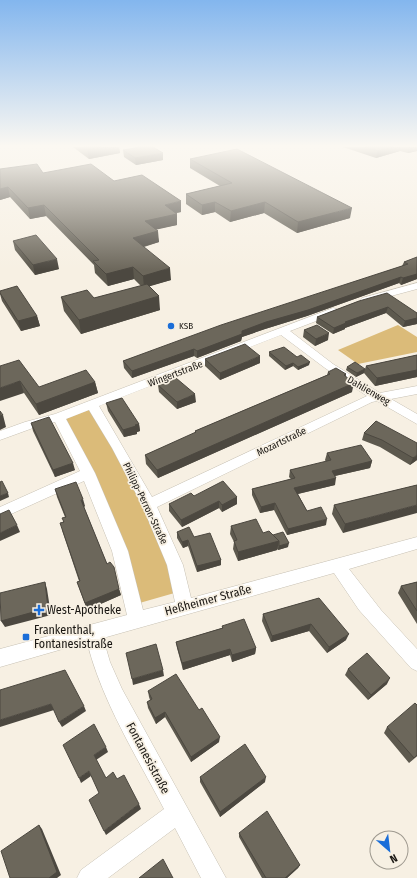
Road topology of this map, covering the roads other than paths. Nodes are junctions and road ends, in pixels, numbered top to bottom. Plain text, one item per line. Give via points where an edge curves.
1 (417, 286) edge
2 (354, 303) edge
3 (341, 308) edge
4 (283, 331) junction
5 (417, 390) edge
6 (380, 397) junction
7 (92, 405) junction
8 (59, 418) junction
9 (417, 420) edge
10 (0, 436) edge
11 (88, 473) junction
12 (149, 505) junction
13 (0, 513) edge
14 (417, 543) edge
15 (338, 566) junction
16 (185, 607) junction
17 (137, 620) junction
18 (93, 632) junction
19 (0, 658) edge
20 (417, 662) edge
21 (178, 812) junction
22 (89, 878) edge
23 (214, 878) edge

1 - 2 street
3 - 4 street, Wingertstraße
4 - 6 street, Dahlienweg via 329,366
4 - 7 street, Wingertstraße
5 - 6 street, Mozartstraße
6 - 9 street, Dahlienweg
6 - 12 street, Mozartstraße via 359,403
7 - 8 street, Wingertstraße
7 - 12 street, Philipp-Perron-Straße
8 - 10 street, Wingertstraße via 29,425
8 - 11 street
11 - 13 street
11 - 17 street via 120,551
12 - 16 street, Philipp-Perron-Straße via 175,565
14 - 15 street, Heßheimer Straße
15 - 16 street, Heßheimer Straße
15 - 20 street via 372,614
16 - 17 street, Heßheimer Straße
17 - 18 street, Heßheimer Straße
18 - 19 street, Heßheimer Straße
18 - 21 street, Fontanesistraße via 101,662 116,696
21 - 22 street
21 - 23 street, Fontanesistraße

